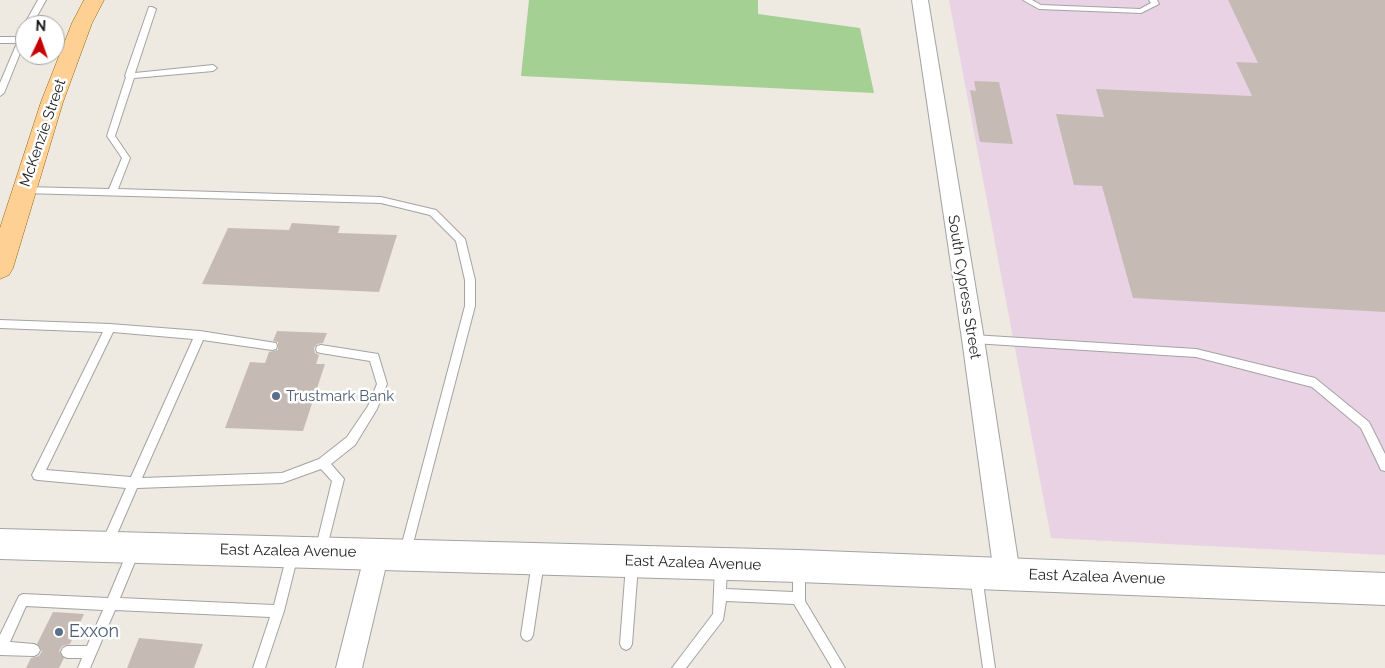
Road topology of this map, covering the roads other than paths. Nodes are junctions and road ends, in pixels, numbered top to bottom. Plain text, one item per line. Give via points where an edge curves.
1 (42, 0) edge
2 (94, 0) edge
3 (920, 0) edge
4 (1027, 0) edge
5 (1153, 0) edge
6 (152, 9) dead end
7 (34, 15) edge
8 (0, 40) edge
9 (15, 40) edge
10 (15, 53) edge
11 (213, 68) dead end
12 (129, 76) junction
13 (0, 93) edge
14 (24, 190) junction
15 (113, 191) junction
16 (6, 229) edge
17 (0, 268) edge
18 (0, 324) edge
19 (110, 328) junction
20 (200, 335) junction
21 (973, 339) junction
22 (272, 346) dead end
23 (321, 349) dead end
24 (323, 463) junction
25 (1385, 466) edge
26 (135, 483) junction
27 (0, 544) edge
28 (121, 547) junction
29 (307, 552) junction
30 (391, 554) junction
31 (539, 558) junction
32 (633, 562) junction
33 (721, 564) junction
34 (799, 566) junction
35 (975, 573) junction
36 (1007, 574) junction
37 (1385, 589) edge
38 (719, 595) junction
39 (799, 598) junction
40 (112, 604) junction
41 (278, 611) junction
42 (527, 635) dead end
43 (626, 644) dead end
44 (0, 649) edge
45 (34, 650) dead end
46 (67, 652) dead end
47 (90, 652) junction
48 (84, 668) edge
49 (260, 668) edge
50 (349, 668) edge
51 (678, 668) edge
52 (840, 668) edge
53 (989, 668) edge

1 - 7 lane
2 - 14 main road, McKenzie Street via 52,102
3 - 21 street, South Cypress Street
4 - 5 lane via 1038,7 1141,11 1155,4
6 - 12 lane
8 - 9 lane
10 - 13 lane
11 - 12 lane
12 - 15 lane via 111,136 126,158
14 - 15 lane
14 - 16 main road, McKenzie Street
15 - 30 lane via 381,200 433,212 460,239 470,280 470,306
16 - 17 main road, McKenzie Street
18 - 19 lane
19 - 20 lane
19 - 26 lane via 38,475
20 - 22 lane
20 - 26 lane
21 - 25 lane via 1196,353 1315,383 1365,425
21 - 36 street, South Cypress Street
23 - 24 lane via 374,357 382,384 372,409 351,441
24 - 26 lane via 282,478
24 - 29 lane via 338,479
26 - 28 lane
27 - 28 street, East Azalea Avenue
28 - 29 street, East Azalea Avenue
28 - 40 lane
29 - 30 street, East Azalea Avenue
29 - 41 lane
30 - 31 street, East Azalea Avenue
30 - 50 street
31 - 32 street, East Azalea Avenue
31 - 42 lane
32 - 33 street, East Azalea Avenue
32 - 43 lane
33 - 34 street, East Azalea Avenue
33 - 38 lane
34 - 35 street, East Azalea Avenue
34 - 39 lane
35 - 36 street, East Azalea Avenue
35 - 53 lane
36 - 37 street, East Azalea Avenue
38 - 39 lane
38 - 51 lane via 719,616
39 - 52 lane
40 - 41 lane
40 - 44 lane via 23,600
40 - 47 lane
41 - 49 lane
44 - 45 lane
46 - 47 lane
47 - 48 lane

